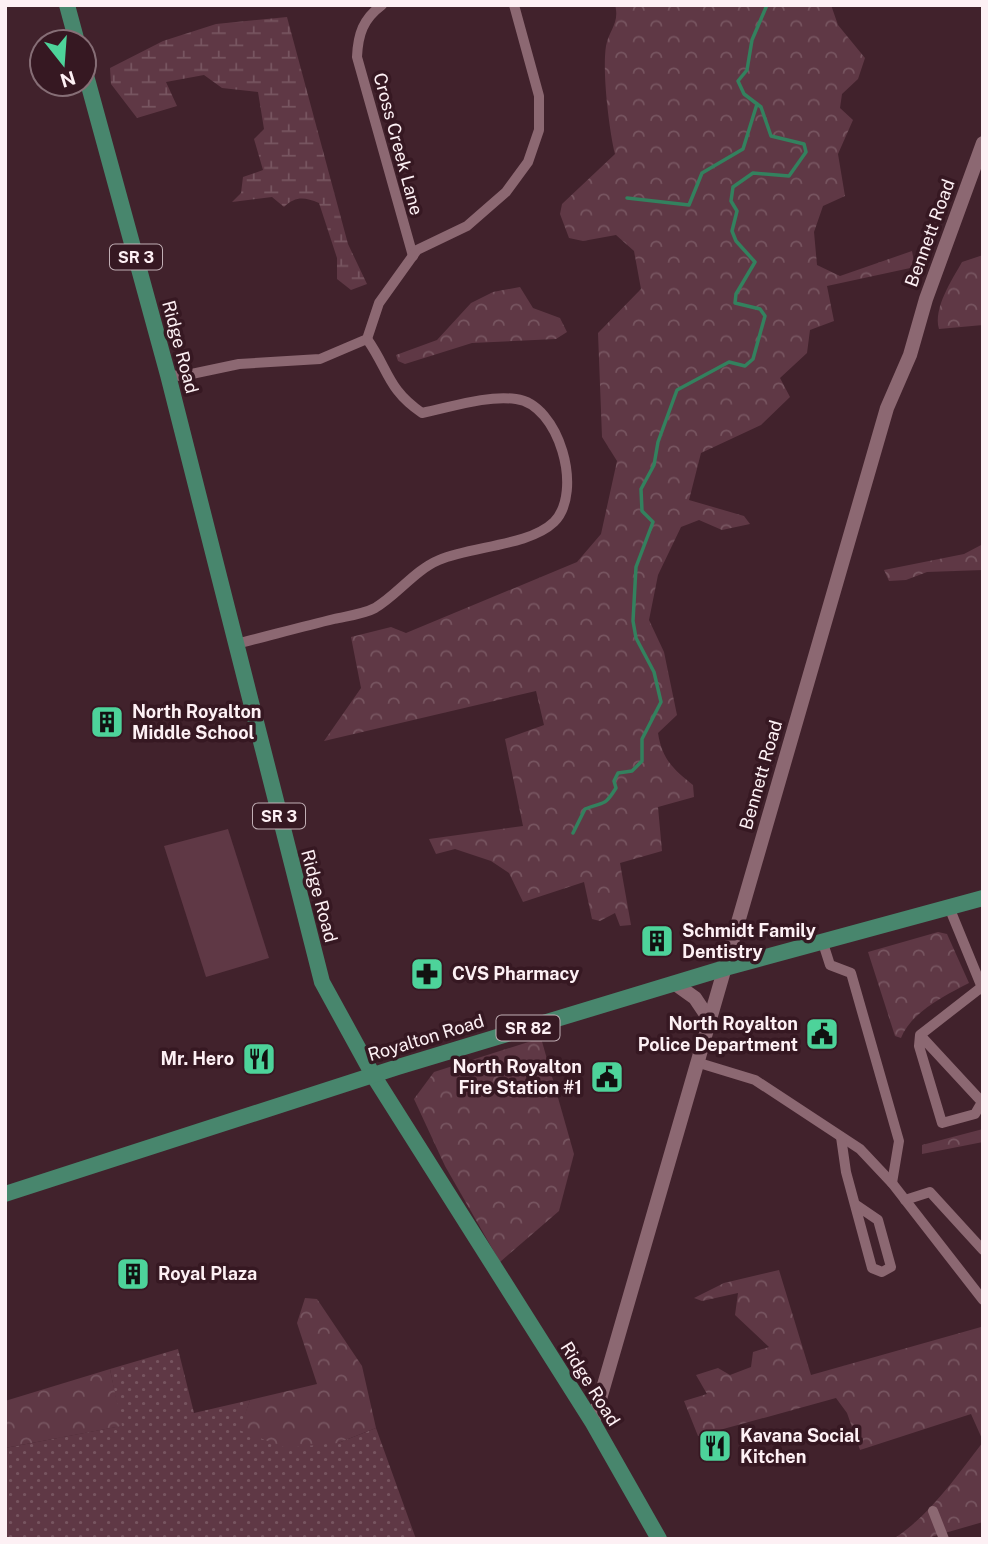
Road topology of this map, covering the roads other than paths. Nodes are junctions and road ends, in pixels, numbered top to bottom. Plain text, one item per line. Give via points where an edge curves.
1 (67, 5) edge
2 (382, 5) edge
3 (514, 5) edge
4 (73, 28) edge
5 (92, 98) edge
6 (983, 143) edge
7 (413, 256) junction
8 (367, 339) junction
9 (168, 375) junction
10 (236, 644) junction
11 (983, 898) edge
12 (949, 907) junction
13 (822, 940) junction
14 (725, 968) junction
15 (674, 983) junction
16 (982, 988) edge
17 (709, 1019) junction
18 (920, 1035) junction
19 (696, 1062) junction
20 (373, 1075) junction
21 (841, 1137) junction
22 (892, 1183) junction
23 (5, 1195) edge
24 (905, 1200) junction
25 (856, 1205) junction
26 (983, 1250) edge
27 (983, 1300) edge
28 (593, 1423) junction
29 (933, 1511) dead end
30 (659, 1539) edge
31 (944, 1539) edge

1 - 4 main road
2 - 7 street, Cross Creek Lane via 367,16 358,40 358,57
3 - 7 street via 539,96 539,130 528,162 506,192 467,226
5 - 9 main road, Ridge Road / SR 3
6 - 14 street, Bennett Road via 910,355 887,408
7 - 8 street via 379,303
8 - 9 street via 320,359 239,364
8 - 10 street via 402,400 422,413 488,400 518,399 541,409 565,464 569,488 562,509 554,522 535,535 435,561 374,609
9 - 10 main road, Ridge Road / SR 3
10 - 20 main road, Ridge Road / SR 3 via 322,982
11 - 12 main road, Royalton Road / SR 82
12 - 13 main road, Royalton Road / SR 82
12 - 16 street
13 - 14 main road, Royalton Road / SR 82
13 - 22 street via 830,965 851,973 899,1140
14 - 15 main road, Royalton Road / SR 82
14 - 17 street, Bennett Road
15 - 17 street via 695,998
15 - 20 main road, Royalton Road / SR 82
16 - 18 street
17 - 19 street, Bennett Road
18 - 18 street via 919,1046 942,1123 975,1114 982,1102
19 - 21 street via 755,1080
19 - 28 street, Bennett Road
20 - 23 main road, Royalton Road / SR 82
20 - 28 main road, Ridge Road / SR 3
21 - 22 street via 860,1149
21 - 25 street
22 - 24 street
24 - 26 street via 930,1192
24 - 27 street
25 - 25 street via 872,1268 882,1272 891,1267 878,1220
28 - 30 main road, Ridge Road / SR 3
29 - 31 street

